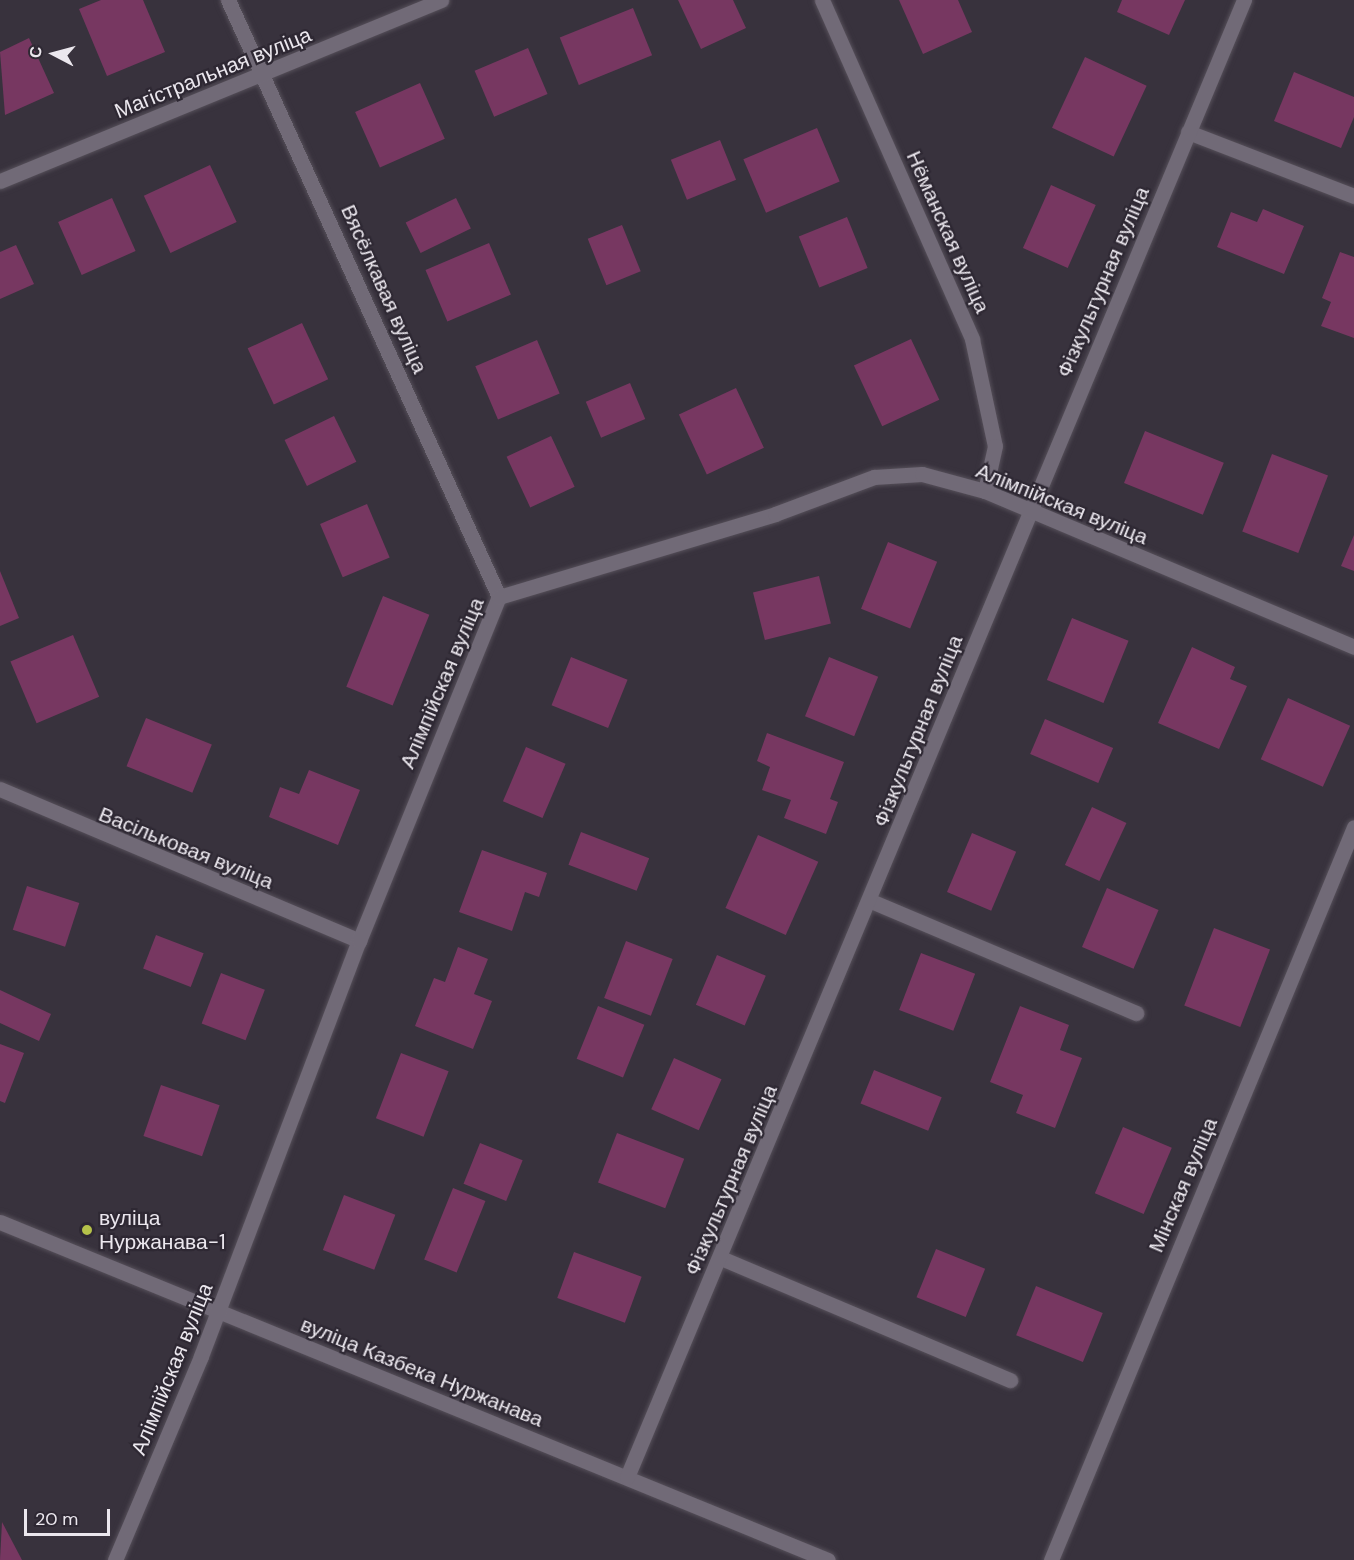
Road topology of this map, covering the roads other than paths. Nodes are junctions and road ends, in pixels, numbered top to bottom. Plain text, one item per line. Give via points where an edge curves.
1 (228, 0) edge
2 (441, 0) edge
3 (822, 0) edge
4 (1244, 0) edge
5 (266, 76) junction
6 (1188, 132) junction
7 (0, 181) edge
8 (1354, 196) edge
9 (985, 491) junction
10 (1030, 513) junction
11 (498, 597) junction
12 (1354, 648) edge
13 (1, 794) edge
14 (1354, 827) edge
15 (871, 901) junction
16 (359, 942) junction
17 (1136, 1013) dead end
18 (0, 1222) edge
19 (721, 1258) junction
20 (217, 1313) junction
21 (1010, 1380) dead end
22 (627, 1477) junction
23 (115, 1560) edge
24 (828, 1560) edge
25 (1051, 1560) edge

1 - 5 street, Вясёлкавая вуліца
2 - 5 street, Магістральная вуліца
3 - 9 street, Нёманская вуліца via 972,339 995,446
4 - 6 street, Фізкультурная вуліца
5 - 7 street, Магістральная вуліца
5 - 11 street, Вясёлкавая вуліца
6 - 8 street
6 - 10 street, Фізкультурная вуліца
9 - 10 street, Алімпійская вуліца
9 - 11 street, Алімпійская вуліца via 922,474 874,477 775,514
10 - 12 street, Алімпійская вуліца
10 - 15 street, Фізкультурная вуліца
11 - 16 street, Алімпійская вуліца
13 - 16 street, Васільковая вуліца
14 - 25 street, Мінская вуліца
15 - 17 street
15 - 19 street, Фізкультурная вуліца
16 - 20 street, Алімпійская вуліца
18 - 20 street, вуліца Казбека Нуржанава
19 - 21 street
19 - 22 street, Фізкультурная вуліца
20 - 22 street, вуліца Казбека Нуржанава
20 - 23 street, Алімпійская вуліца
22 - 24 street, вуліца Казбека Нуржанава

